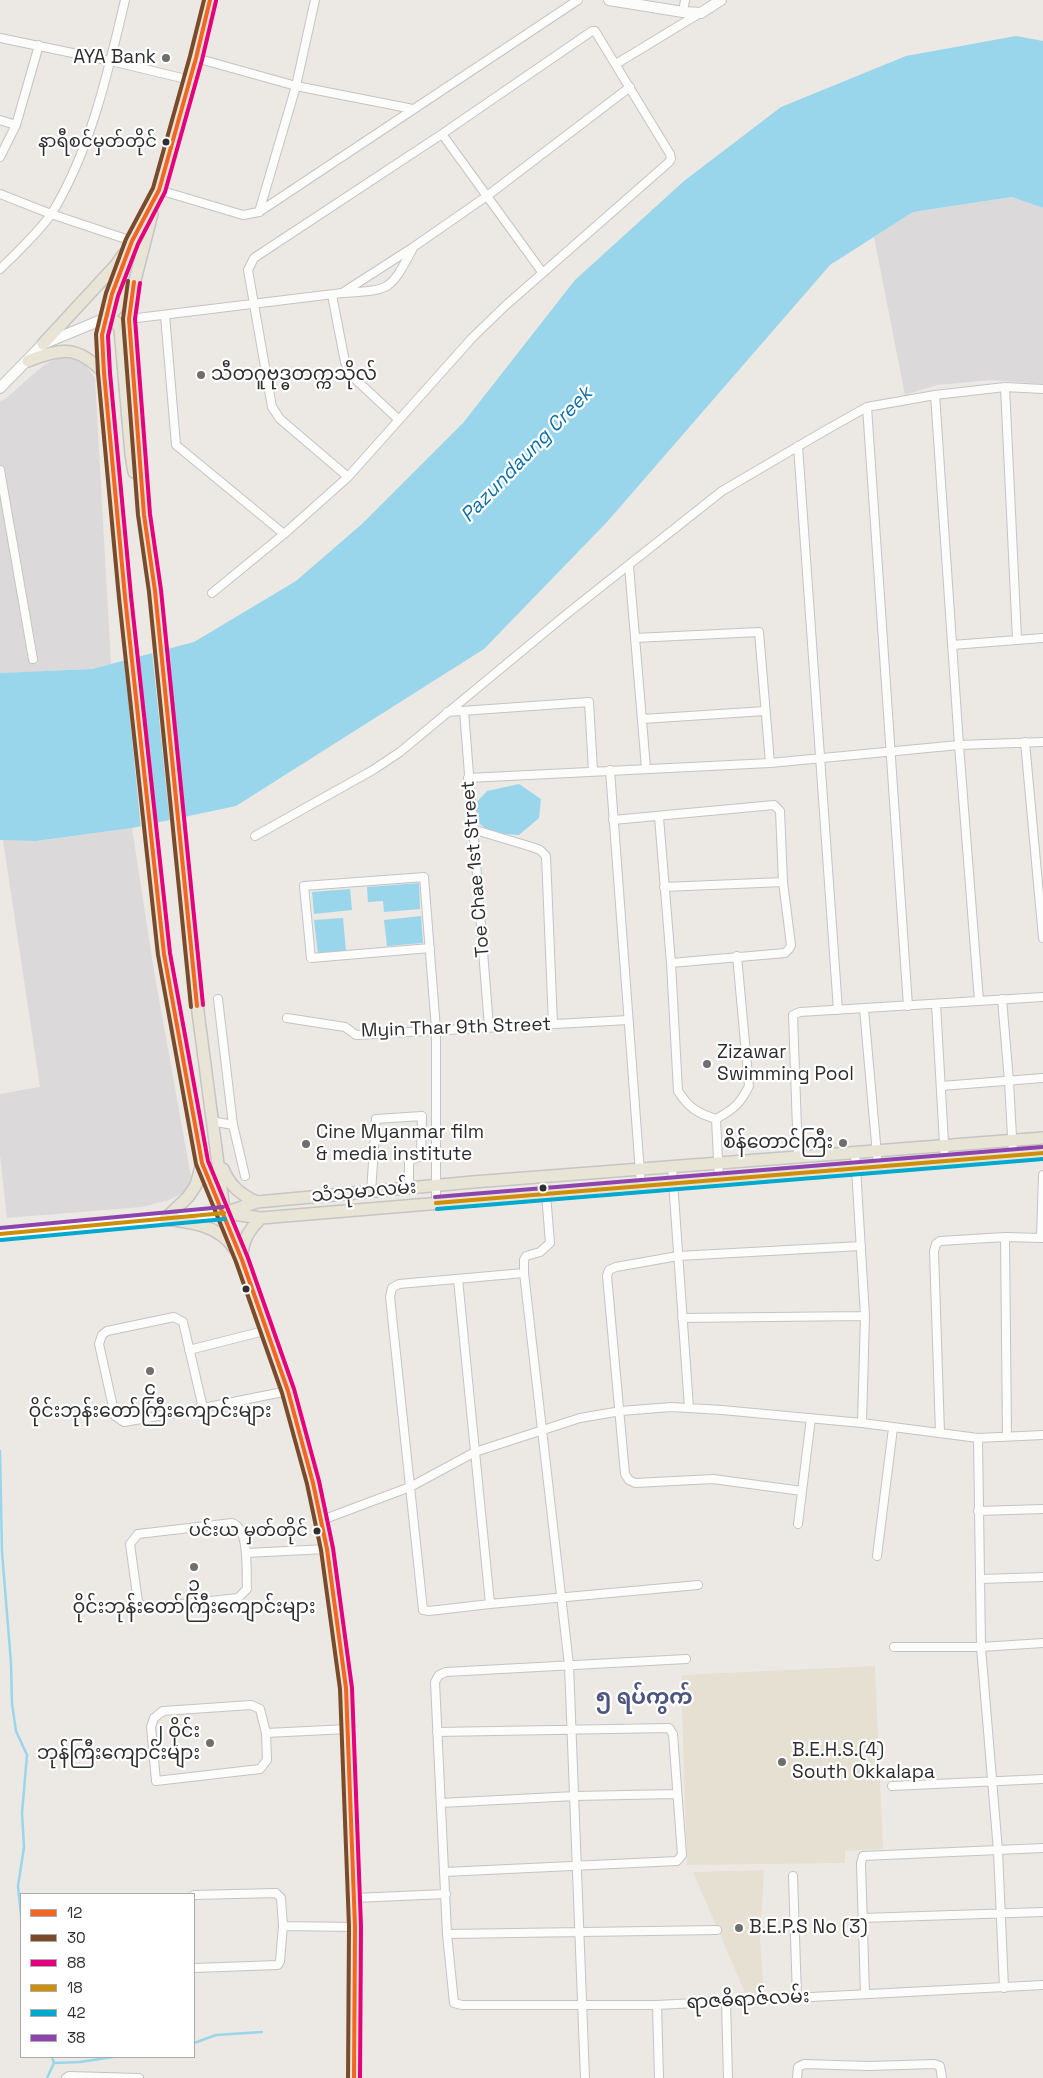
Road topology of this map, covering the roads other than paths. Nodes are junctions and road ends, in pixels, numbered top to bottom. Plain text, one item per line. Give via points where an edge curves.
1 (125, 0) edge
2 (210, 0) edge
3 (315, 0) edge
4 (578, 0) edge
5 (609, 0) edge
6 (685, 0) edge
7 (721, 0) edge
8 (683, 12) junction
9 (701, 13) junction
10 (0, 38) edge
11 (39, 46) junction
12 (196, 58) junction
13 (111, 61) junction
14 (616, 64) junction
15 (190, 80) junction
16 (296, 86) junction
17 (630, 87) junction
18 (413, 109) junction
19 (0, 120) edge
20 (16, 125) junction
21 (442, 134) junction
22 (0, 157) edge
23 (159, 190) junction
24 (0, 194) edge
25 (487, 196) junction
26 (259, 212) junction
27 (51, 214) junction
28 (132, 241) junction
29 (412, 248) junction
30 (137, 267) junction
31 (0, 269) edge
32 (542, 272) junction
33 (342, 293) junction
34 (332, 295) junction
35 (254, 304) junction
36 (166, 315) junction
37 (106, 318) junction
38 (129, 319) junction
39 (43, 344) junction
40 (28, 361) junction
41 (104, 373) junction
42 (1005, 387) junction
43 (0, 388) edge
44 (1043, 389) edge
45 (935, 395) junction
46 (868, 407) junction
47 (399, 420) junction
48 (798, 446) junction
49 (0, 470) edge
50 (348, 477) junction
51 (8, 506) junction
52 (0, 511) edge
53 (144, 515) junction
54 (284, 534) junction
55 (629, 566) junction
56 (212, 593) dead end
57 (635, 638) junction
58 (1043, 638) edge
59 (1017, 639) junction
60 (952, 645) junction
61 (33, 659) dead end
62 (464, 710) junction
63 (766, 711) junction
64 (447, 712) junction
65 (643, 719) junction
66 (1025, 742) junction
67 (1043, 742) edge
68 (959, 745) junction
69 (890, 751) junction
70 (820, 756) junction
71 (770, 762) junction
72 (646, 768) junction
73 (610, 770) junction
74 (593, 771) junction
75 (468, 778) junction
76 (660, 817) junction
77 (613, 820) junction
78 (472, 829) junction
79 (255, 836) dead end
80 (783, 882) junction
81 (664, 887) junction
82 (1043, 938) edge
83 (430, 948) junction
84 (738, 956) junction
85 (671, 962) junction
86 (1043, 997) edge
87 (218, 999) dead end
88 (1002, 999) junction
89 (979, 1001) junction
90 (936, 1004) junction
91 (908, 1006) junction
92 (864, 1009) junction
93 (838, 1010) junction
94 (287, 1018) dead end
95 (628, 1020) junction
96 (553, 1024) junction
97 (488, 1027) junction
98 (436, 1030) junction
99 (1043, 1078) edge
100 (1009, 1081) junction
101 (941, 1086) junction
102 (716, 1119) junction
103 (212, 1121) junction
104 (233, 1125) junction
105 (1043, 1138) edge
106 (1012, 1139) junction
107 (944, 1145) junction
108 (876, 1150) junction
109 (854, 1152) junction
110 (1043, 1153) edge
111 (1013, 1155) junction
112 (798, 1157) junction
113 (218, 1158) junction
114 (945, 1161) junction
115 (202, 1163) junction
116 (718, 1164) junction
117 (878, 1166) junction
118 (672, 1167) junction
119 (856, 1168) junction
120 (639, 1169) junction
121 (1043, 1175) edge
122 (245, 1176) dead end
123 (517, 1179) junction
124 (719, 1179) junction
125 (672, 1183) junction
126 (435, 1186) junction
127 (641, 1186) junction
128 (409, 1188) junction
129 (371, 1192) junction
130 (546, 1194) junction
131 (519, 1197) junction
132 (257, 1202) junction
133 (436, 1203) junction
134 (224, 1213) junction
135 (261, 1218) junction
136 (165, 1219) junction
137 (5, 1233) edge
138 (1006, 1237) junction
139 (1042, 1238) edge
140 (861, 1246) junction
141 (678, 1256) junction
142 (242, 1260) junction
143 (524, 1273) junction
144 (458, 1279) junction
145 (865, 1316) junction
146 (682, 1318) junction
147 (268, 1330) junction
148 (189, 1350) junction
149 (288, 1391) junction
150 (203, 1408) junction
151 (688, 1408) junction
152 (621, 1411) junction
153 (811, 1418) junction
154 (862, 1423) junction
155 (893, 1428) junction
156 (542, 1429) junction
157 (940, 1432) junction
158 (1043, 1435) edge
159 (1007, 1436) junction
160 (978, 1438) junction
161 (475, 1452) junction
162 (410, 1487) junction
163 (802, 1491) junction
164 (1043, 1509) edge
165 (978, 1510) junction
166 (322, 1520) junction
167 (798, 1524) dead end
168 (328, 1549) junction
169 (246, 1553) junction
170 (877, 1556) dead end
171 (1043, 1577) edge
172 (980, 1579) junction
173 (698, 1585) dead end
174 (562, 1597) junction
175 (490, 1604) junction
176 (1043, 1643) edge
177 (894, 1647) dead end
178 (981, 1648) junction
179 (686, 1658) dead end
180 (569, 1665) junction
181 (348, 1729) junction
182 (572, 1729) junction
183 (437, 1732) junction
184 (266, 1733) junction
185 (1043, 1779) edge
186 (991, 1782) junction
187 (892, 1786) dead end
188 (676, 1794) junction
189 (575, 1796) junction
190 (442, 1802) junction
191 (1043, 1848) edge
192 (998, 1851) junction
193 (578, 1867) junction
194 (445, 1872) junction
195 (793, 1876) dead end
196 (446, 1894) junction
197 (195, 1895) edge
198 (354, 1898) junction
199 (1043, 1912) edge
200 (1000, 1914) junction
201 (862, 1918) junction
202 (283, 1926) junction
203 (355, 1927) junction
204 (717, 1930) dead end
205 (581, 1932) junction
206 (447, 1934) junction
207 (195, 1968) edge
208 (1043, 1985) edge
209 (1004, 1988) junction
210 (865, 1994) junction
211 (796, 1997) junction
212 (726, 2001) junction
213 (657, 2004) junction
214 (583, 2005) junction
215 (67, 2078) edge
216 (134, 2078) edge
217 (139, 2078) edge
218 (354, 2078) edge
219 (585, 2078) edge
220 (659, 2078) edge
221 (728, 2078) edge
222 (797, 2078) edge
223 (942, 2078) edge

1 - 13 street
2 - 12 main road
3 - 16 street
4 - 18 street
5 - 8 main road
6 - 8 street
7 - 9 main road
8 - 9 main road
9 - 14 street
10 - 11 street
11 - 13 street
11 - 20 street
12 - 15 main road
12 - 16 street
13 - 15 street
13 - 27 street via 80,157
14 - 17 street
14 - 21 street via 597,33 592,31
15 - 23 main road
16 - 18 street
16 - 26 street
17 - 25 street
17 - 32 street via 671,159
18 - 26 street
19 - 20 street
20 - 22 street
21 - 25 street
21 - 35 street via 254,258 248,270
23 - 26 street via 243,215
23 - 28 main road
23 - 30 main road
24 - 27 street
25 - 29 street
25 - 32 street
27 - 28 street
27 - 31 street
28 - 37 main road
28 - 39 main road via 116,265
29 - 33 street
29 - 33 street via 390,285 376,291
30 - 37 main road via 122,302
30 - 38 main road
32 - 47 street via 472,338
33 - 34 street
34 - 35 street
34 - 47 street via 345,362 352,376
35 - 36 street
35 - 50 street via 272,407 280,419
36 - 38 street
36 - 54 street via 176,445
37 - 39 main road
37 - 41 main road via 102,335
37 - 53 main road via 116,322 120,329 131,454
38 - 53 main road
39 - 40 main road
40 - 41 main road via 50,352 70,350 94,363
40 - 43 main road
41 - 115 main road via 154,874 164,954
42 - 44 street
42 - 45 street
42 - 59 street
45 - 46 street
45 - 60 street
46 - 48 street
46 - 69 street
47 - 50 street
48 - 55 street via 722,491
48 - 70 street
49 - 51 street
50 - 54 street
51 - 52 street
51 - 61 street
53 - 103 main road via 155,591 194,989
54 - 56 street
55 - 57 street
55 - 64 street
57 - 63 street via 759,632
57 - 65 street
58 - 59 street
59 - 60 street
60 - 68 street
62 - 64 street
62 - 74 street via 589,702
62 - 75 street, Toe Chae 1st Street
63 - 65 street
63 - 71 street
64 - 79 street via 380,765
65 - 72 street
66 - 67 street
66 - 68 street
66 - 82 street
68 - 69 street
68 - 89 street
69 - 70 street
69 - 91 street
70 - 71 street
70 - 93 street
71 - 72 street
72 - 73 street
73 - 74 street
73 - 77 street
74 - 75 street
75 - 78 street, Toe Chae 1st Street
76 - 77 street
76 - 80 street via 774,806 780,811
76 - 81 street
77 - 95 street
78 - 96 street via 532,847 546,856
78 - 97 street, Toe Chae 1st Street
80 - 81 street
80 - 84 street via 790,949 785,953
81 - 85 street
83 - 83 street via 311,958 304,886 424,877
83 - 98 street
84 - 85 street
84 - 102 street via 749,1086 741,1102
85 - 102 street via 678,1091 687,1105
86 - 88 street
87 - 104 street
88 - 89 street
88 - 100 street
89 - 90 street
90 - 91 street
90 - 101 street
91 - 92 street
92 - 93 street
92 - 108 street
93 - 112 street via 793,1015
94 - 98 street, Myin Thar 9th Street via 345,1027 356,1035
95 - 96 street, Myin Thar 9th Street
95 - 120 street
96 - 97 street, Myin Thar 9th Street
97 - 98 street, Myin Thar 9th Street
98 - 126 street
99 - 100 street
100 - 101 street
100 - 106 street
101 - 107 street
102 - 116 street
103 - 104 street
103 - 113 main road
104 - 122 street
105 - 106 main road, သံသုမာလမ်း
106 - 107 main road, သံသုမာလမ်း
106 - 111 street
107 - 108 main road, သံသုမာလမ်း
107 - 114 street
108 - 109 main road, သံသုမာလမ်း
108 - 117 street
109 - 112 main road, သံသုမာလမ်း
109 - 119 street
110 - 111 main road, သံသုမာလမ်း
111 - 114 main road, သံသုမာလမ်း
112 - 116 main road, သံသုမာလမ်း
113 - 132 main road via 235,1189
113 - 134 main road
114 - 117 main road, သံသုမာလမ်း
115 - 134 main road
115 - 136 main road via 196,1185
116 - 118 main road, သံသုမာလမ်း
116 - 124 street
117 - 119 main road, သံသုမာလမ်း
118 - 120 main road, သံသုမာလမ်း
118 - 125 street
119 - 124 main road, သံသုမာလမ်း
119 - 140 street
120 - 123 main road, သံသုမာလမ်း
120 - 127 street
121 - 139 street
123 - 126 main road, သံသုမာလမ်း
123 - 131 main road
124 - 125 main road, သံသုမာလမ်း
125 - 127 main road, သံသုမာလမ်း
125 - 141 street
126 - 128 main road, သံသုမာလမ်း
126 - 133 street
127 - 130 main road, သံသုမာလမ်း
128 - 129 main road, သံသုမာလမ်း
128 - 129 street via 409,1162 421,1156 422,1116 376,1119
129 - 132 main road, သံသုမာလမ်း
130 - 131 main road, သံသုမာလမ်း
130 - 143 street via 550,1243 540,1252 526,1256
131 - 133 main road, သံသုမာလမ်း
132 - 134 main road, သံသုမာလမ်း
133 - 135 main road, သံသုမာလမ်း
134 - 135 main road, သံသုမာလမ်း
134 - 136 main road, သံသုမာလမ်း
134 - 142 main road
135 - 142 main road via 243,1243
136 - 137 main road, သံသုမာလမ်း
136 - 142 main road via 189,1222 220,1233 229,1240
138 - 139 street
138 - 157 street via 940,1241 936,1244
138 - 159 street
140 - 141 street
140 - 145 street
141 - 146 street
141 - 152 street via 609,1270 607,1276
142 - 147 main road
143 - 144 street
143 - 156 street
144 - 161 street
144 - 162 street via 399,1284 392,1288 390,1297
145 - 146 street
145 - 154 street
146 - 151 street
147 - 148 street
147 - 149 main road
148 - 150 street
148 - 150 street via 183,1322 174,1317 107,1331 99,1344 114,1416 119,1420 124,1422
149 - 150 street
149 - 166 main road
151 - 152 street
151 - 153 street
152 - 156 street
152 - 163 street via 628,1480 635,1483 713,1479
153 - 154 street
153 - 163 street
154 - 155 street
155 - 157 street
155 - 170 street
156 - 161 street
156 - 174 street
157 - 160 street
158 - 159 street
159 - 160 street
160 - 165 street
161 - 162 street
161 - 175 street
162 - 166 street
162 - 175 street via 423,1610
163 - 167 street
164 - 165 street
165 - 172 street
166 - 168 main road
168 - 169 street
168 - 181 main road via 346,1688
169 - 169 street via 247,1589 238,1598 145,1608 138,1602 130,1544 138,1534 238,1524 242,1528
171 - 172 street
172 - 178 street
173 - 174 street
174 - 175 street
174 - 180 street
176 - 178 street
177 - 178 street
178 - 186 street
179 - 180 street
180 - 182 street
180 - 183 street via 446,1672 440,1675 435,1682
181 - 184 street
181 - 198 main road
182 - 183 street
182 - 188 street via 669,1728 673,1734
182 - 189 street
183 - 190 street
184 - 184 street via 260,1709 251,1705 163,1711 154,1718 151,1727 156,1781 260,1769 267,1760
185 - 186 street
186 - 187 street
186 - 192 street
188 - 189 street
188 - 193 street via 682,1855 679,1860
189 - 190 street
189 - 193 street
190 - 194 street
191 - 192 street
192 - 200 street
192 - 201 street via 863,1856
193 - 194 street
193 - 205 street
194 - 196 street
195 - 211 street
196 - 198 street
196 - 206 street
197 - 202 street via 276,1893 281,1898
198 - 203 main road
199 - 200 street
200 - 201 street
200 - 209 street
201 - 210 street
202 - 203 street
202 - 207 street via 278,1964
203 - 218 main road
204 - 205 street
205 - 206 street
205 - 214 street
206 - 214 street, ရာဇဓိရာဇ်လမ်း via 454,2003
208 - 209 street, ရာဇဓိရာဇ်လမ်း
209 - 210 street, ရာဇဓိရာဇ်လမ်း
210 - 211 street, ရာဇဓိရာဇ်လမ်း
211 - 212 street, ရာဇဓိရာဇ်လမ်း
212 - 213 street, ရာဇဓိရာဇ်လမ်း
212 - 221 street
213 - 214 street, ရာဇဓိရာဇ်လမ်း
213 - 220 street
214 - 219 street
215 - 216 street
216 - 217 street
222 - 223 street via 798,2067 804,2064 934,2064 940,2066

